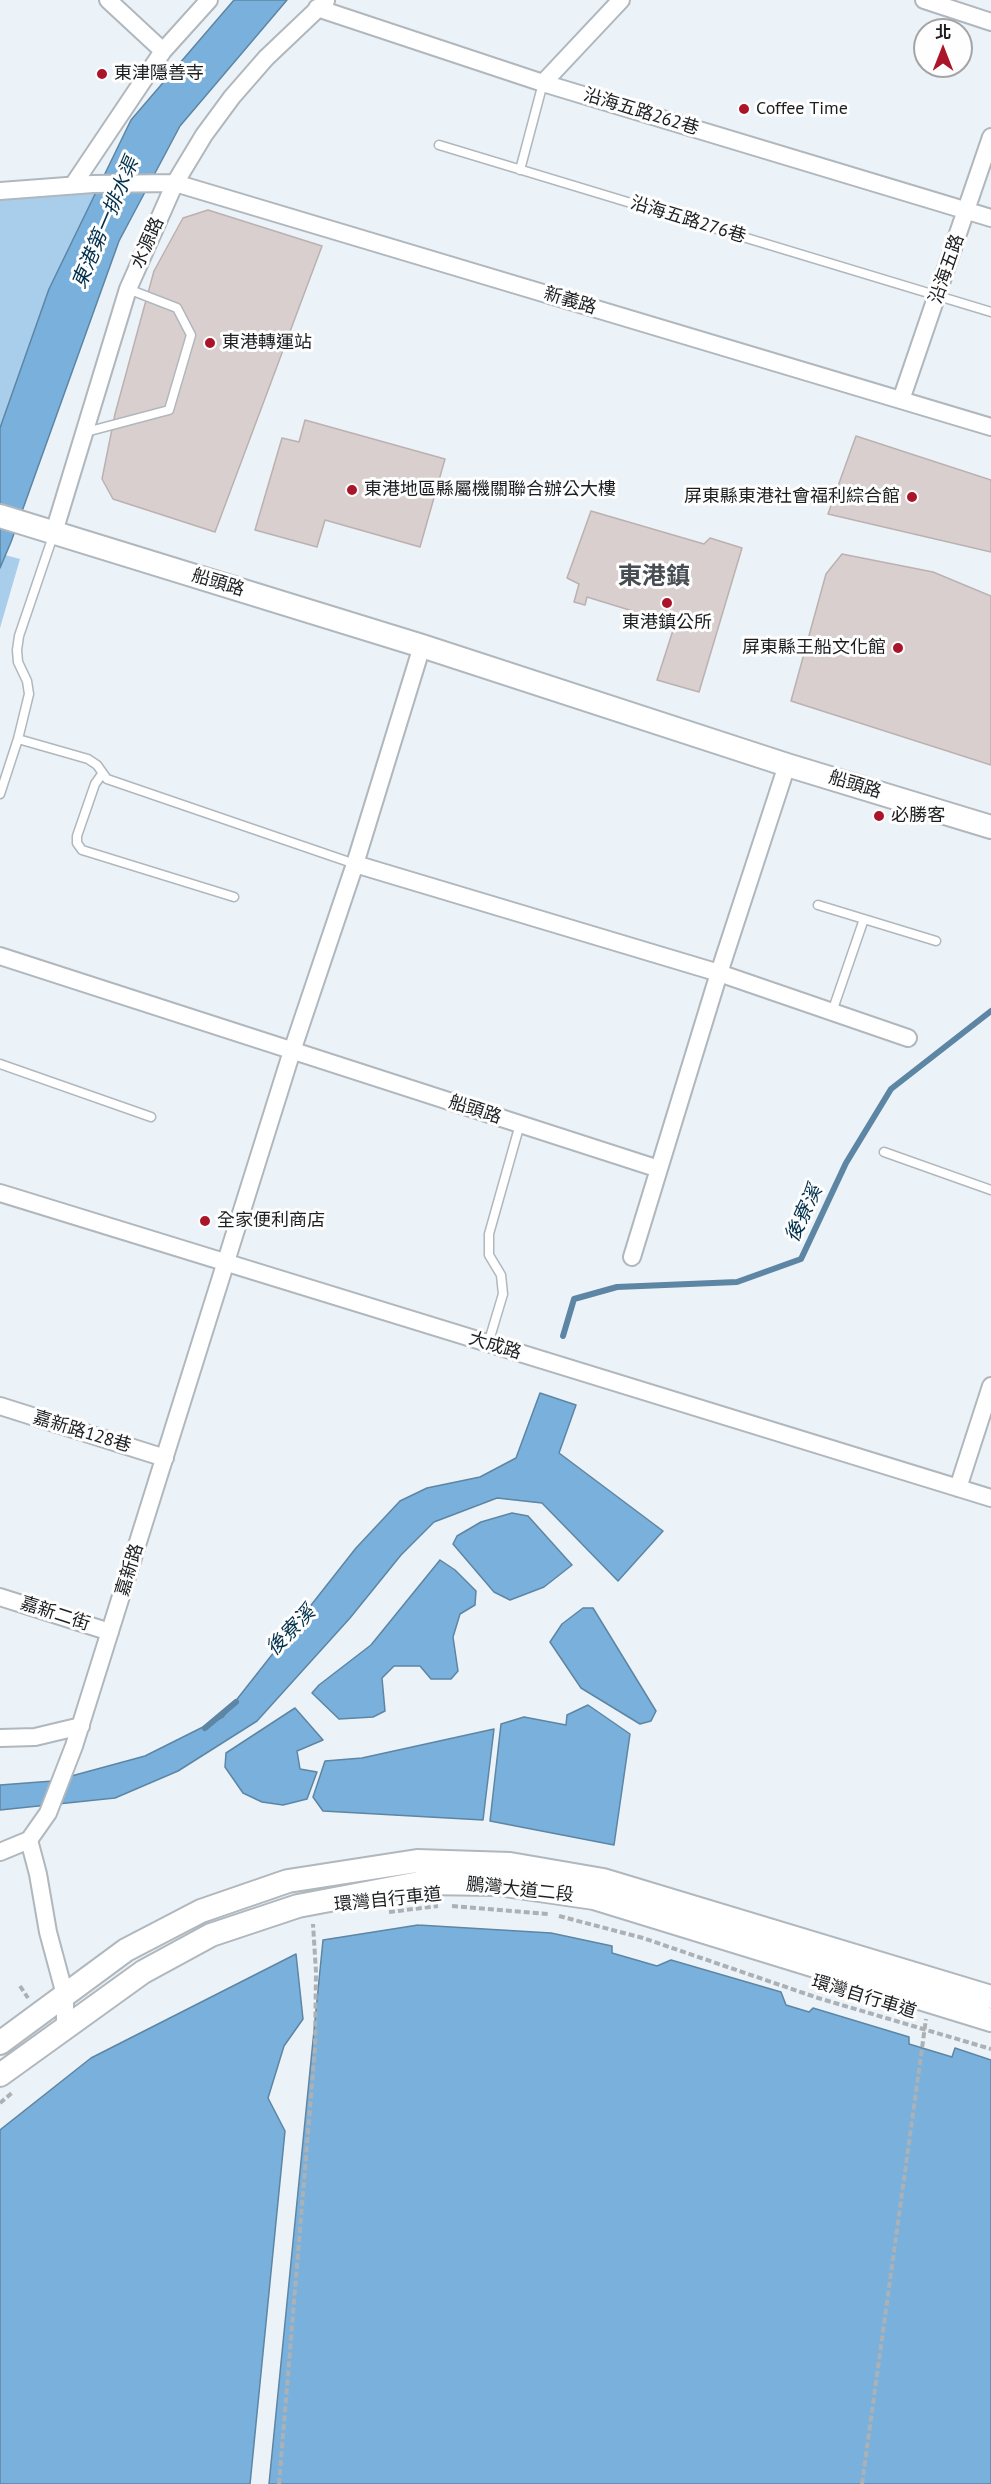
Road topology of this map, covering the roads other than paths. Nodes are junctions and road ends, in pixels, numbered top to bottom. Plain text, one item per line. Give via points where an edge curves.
1 (108, 0) edge
2 (209, 0) edge
3 (621, 0) edge
4 (924, 0) edge
5 (322, 4) edge
6 (991, 22) edge
7 (163, 51) junction
8 (543, 82) junction
9 (991, 137) edge
10 (439, 146) dead end
11 (520, 170) junction
12 (175, 183) junction
13 (73, 185) junction
14 (0, 191) edge
15 (967, 210) junction
16 (991, 218) edge
17 (128, 289) junction
18 (938, 295) junction
19 (991, 312) edge
20 (902, 400) junction
21 (991, 427) edge
22 (86, 432) junction
23 (7, 518) edge
24 (54, 532) junction
25 (422, 646) junction
26 (18, 739) junction
27 (787, 765) junction
28 (102, 774) junction
29 (0, 794) edge
30 (991, 827) edge
31 (355, 864) junction
32 (234, 897) dead end
33 (818, 905) dead end
34 (864, 919) junction
35 (936, 941) dead end
36 (0, 956) edge
37 (719, 973) junction
38 (832, 1012) junction
39 (908, 1038) dead end
40 (292, 1051) junction
41 (0, 1064) edge
42 (151, 1117) dead end
43 (520, 1124) junction
44 (884, 1152) dead end
45 (659, 1169) junction
46 (991, 1190) edge
47 (0, 1193) edge
48 (632, 1257) dead end
49 (226, 1264) junction
50 (488, 1344) junction
51 (991, 1386) edge
52 (0, 1406) edge
53 (165, 1458) junction
54 (958, 1488) junction
55 (991, 1498) edge
56 (0, 1597) edge
57 (110, 1632) junction
58 (81, 1726) junction
59 (0, 1738) edge
60 (29, 1840) junction
61 (0, 1852) edge
62 (65, 1995) junction
63 (991, 1997) edge
64 (991, 2020) edge
65 (65, 2027) junction
66 (0, 2043) edge
67 (0, 2075) edge

1 - 7 street
2 - 7 street
3 - 8 street
4 - 6 street
5 - 8 street, 沿海五路262巷
5 - 12 street, 水源路 via 232,97
7 - 13 street
8 - 11 lane
8 - 15 street, 沿海五路262巷
9 - 15 street, 沿海五路
10 - 11 lane, 沿海五路276巷
11 - 18 lane, 沿海五路276巷
12 - 13 street, 新義路
12 - 17 street, 水源路
12 - 20 street, 新義路
13 - 14 street
15 - 16 street, 沿海五路262巷
15 - 18 street, 沿海五路
17 - 22 street, 水源路
17 - 22 lane via 177,308 191,335 169,410
18 - 19 lane, 沿海五路276巷
18 - 20 street, 沿海五路
20 - 21 street, 新義路
22 - 24 street, 水源路
23 - 24 street, 船頭路
24 - 25 street, 船頭路
24 - 26 lane via 19,636 18,662 29,693
25 - 27 street, 船頭路
25 - 31 street
26 - 28 lane via 88,759
26 - 29 lane
27 - 30 street, 船頭路
27 - 37 street
28 - 31 lane via 107,779
28 - 32 lane via 77,836 82,850
31 - 37 street
31 - 40 street
33 - 34 lane
34 - 35 lane
34 - 38 lane
36 - 40 street, 船頭路
37 - 38 street
37 - 45 street
38 - 39 street
40 - 43 street, 船頭路
40 - 49 street
41 - 42 lane
43 - 45 street, 船頭路
43 - 50 lane via 489,1234 489,1255 501,1275 503,1294
44 - 46 lane
45 - 48 street
47 - 49 street, 大成路
49 - 50 street, 大成路
49 - 53 street, 嘉新路
50 - 54 street, 大成路
51 - 54 street
52 - 53 street, 嘉新路128巷
53 - 57 street, 嘉新路
54 - 55 street, 大成路
56 - 57 street, 嘉新二街
57 - 58 street, 嘉新路
58 - 59 street via 34,1737
58 - 60 street, 嘉新路 via 48,1813
60 - 61 street
60 - 62 street
62 - 63 street, 鵬灣大道二段 via 126,1950 201,1911 288,1881 417,1861 510,1864 603,1880
62 - 65 street
62 - 66 street, 鵬灣大道二段
64 - 65 street, 鵬灣大道二段 via 594,1898 498,1884 419,1884 298,1906 211,1935 143,1972
65 - 67 street, 鵬灣大道二段

